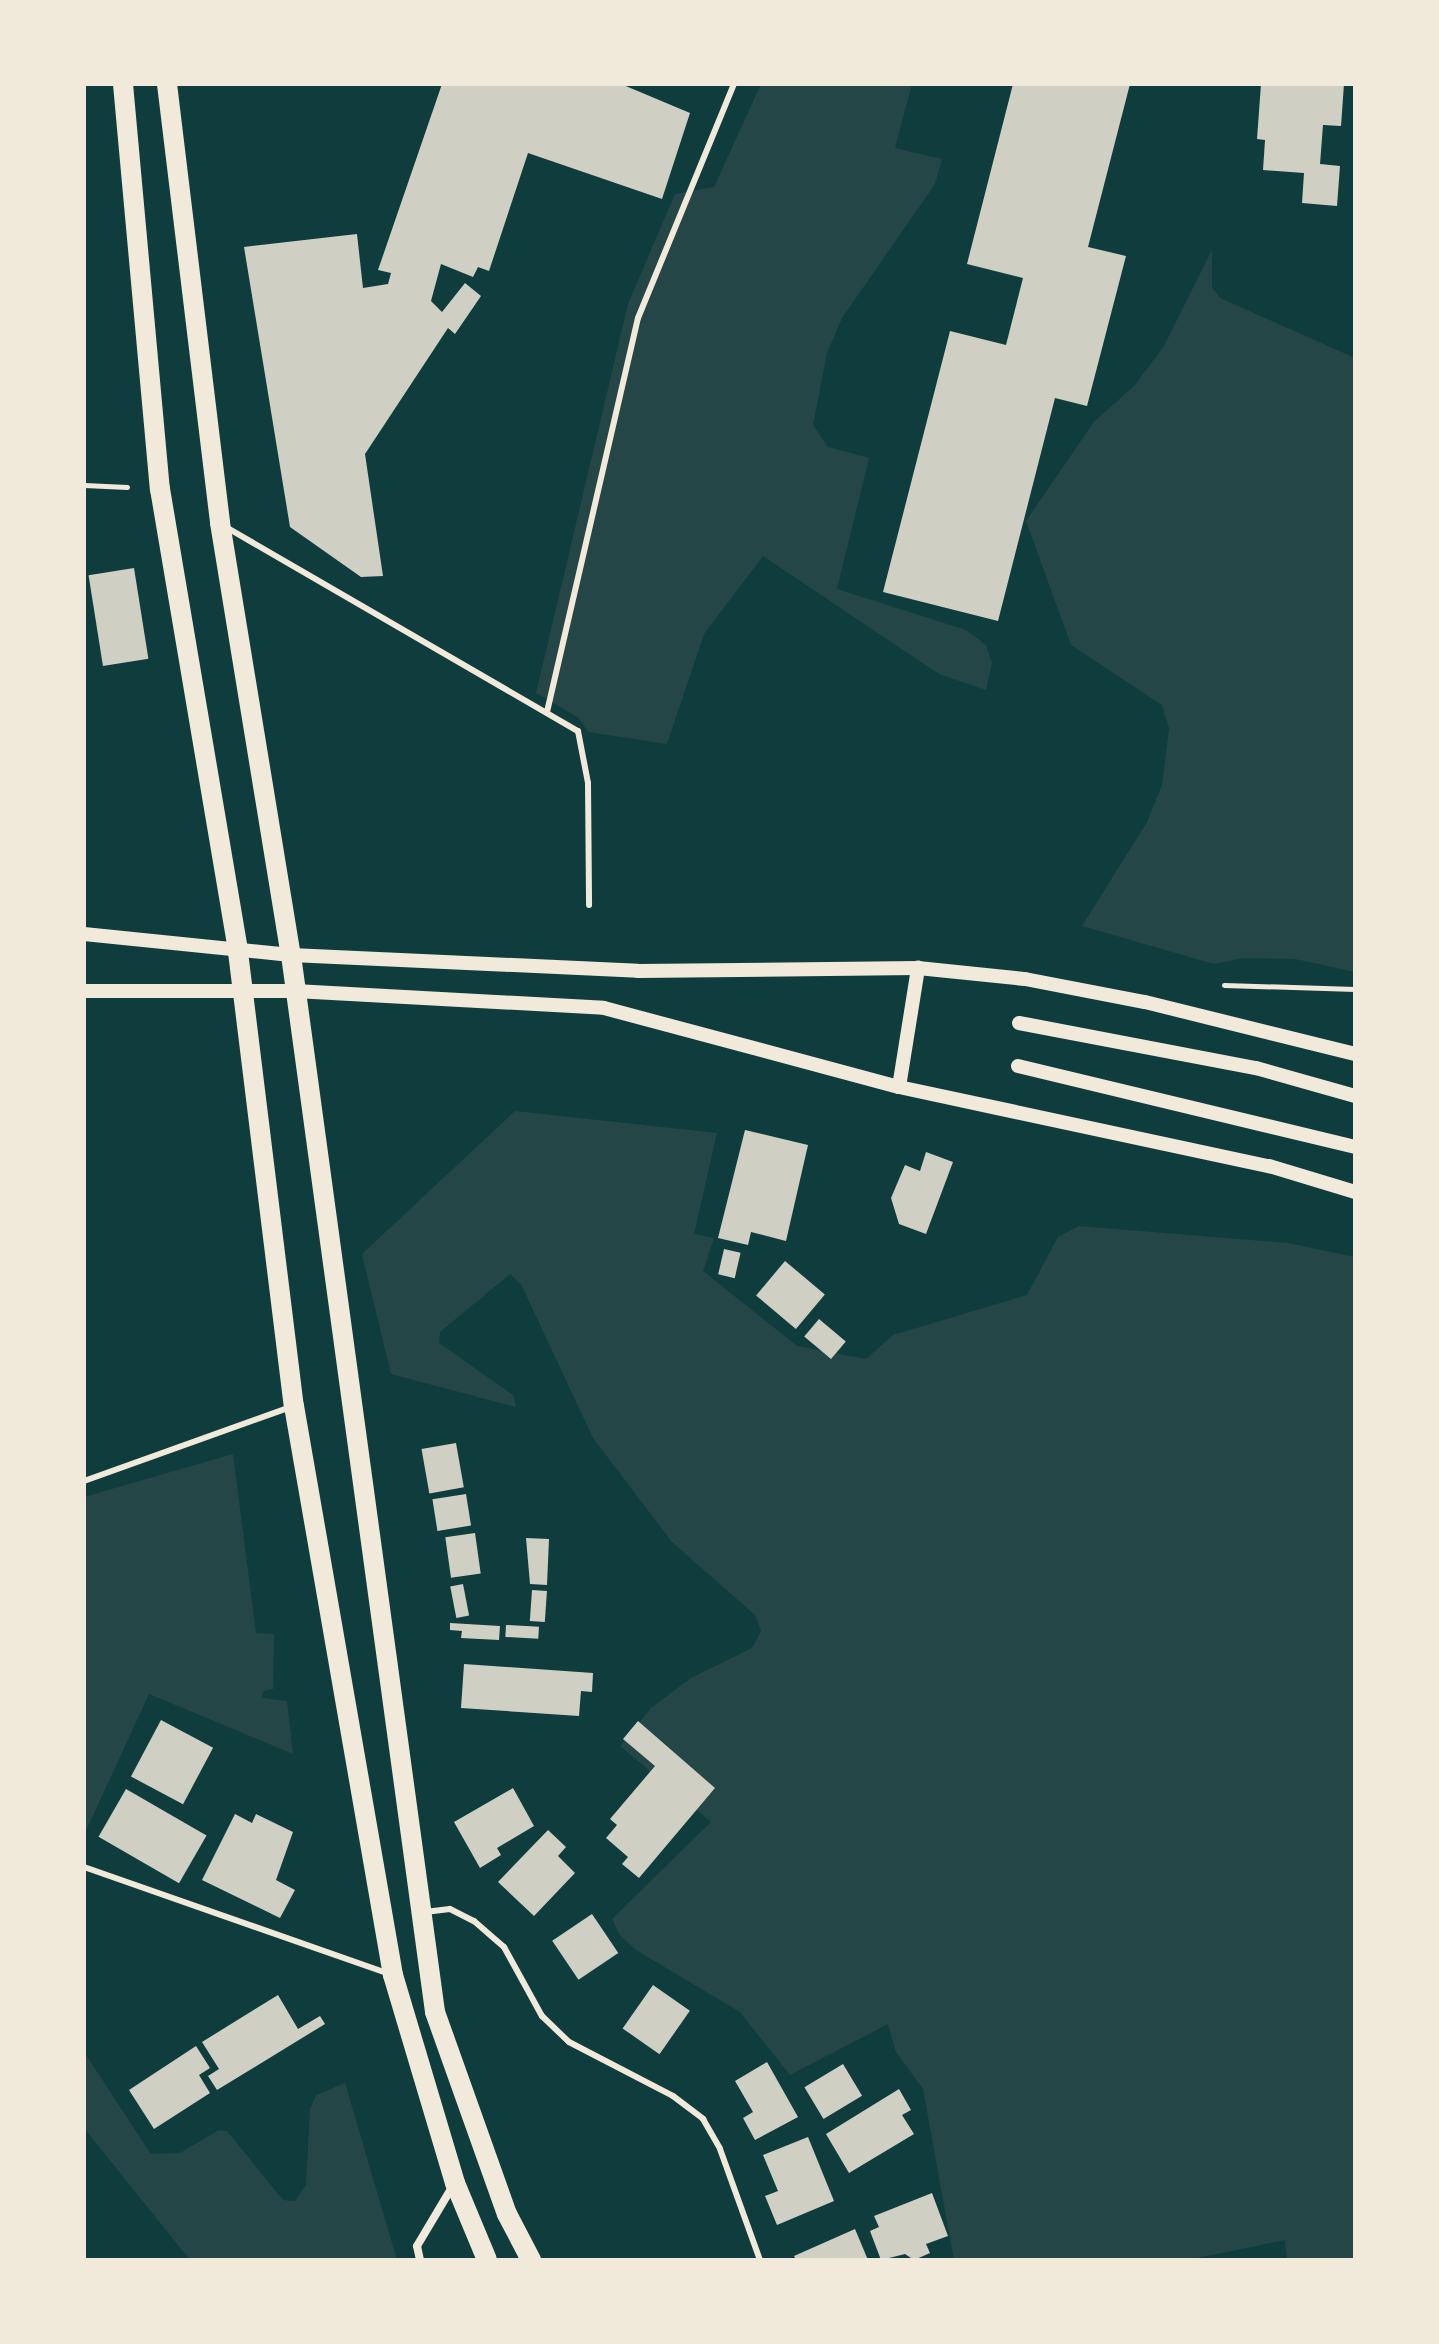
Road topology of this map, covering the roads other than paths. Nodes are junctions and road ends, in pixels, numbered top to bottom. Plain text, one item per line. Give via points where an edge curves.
1 (123, 84) edge
2 (167, 84) edge
3 (734, 84) edge
4 (220, 523) junction
5 (547, 712) junction
6 (589, 905) dead end
7 (84, 934) edge
8 (238, 952) junction
9 (291, 955) junction
10 (918, 968) junction
11 (84, 991) edge
12 (242, 991) junction
13 (295, 991) junction
14 (1019, 1023) dead end
15 (1355, 1054) edge
16 (1018, 1066) dead end
17 (899, 1087) junction
18 (1355, 1096) edge
19 (1355, 1147) edge
20 (1355, 1192) edge
21 (294, 1406) junction
22 (84, 1481) edge
23 (84, 1867) edge
24 (422, 1913) junction
25 (393, 1975) junction
26 (455, 2183) junction
27 (420, 2260) edge
28 (487, 2260) edge
29 (531, 2260) edge
30 (760, 2260) edge

1 - 8 main road via 160,489
2 - 4 main road
3 - 5 lane via 638,318
4 - 5 lane
4 - 9 main road
5 - 6 lane via 578,731 588,783
7 - 8 street
8 - 9 street
8 - 12 main road
9 - 10 street via 638,971
9 - 13 main road
10 - 15 street via 1025,979 1145,1002
10 - 17 street
11 - 12 street
12 - 13 street
12 - 21 main road
13 - 17 street via 604,1008
13 - 24 main road
14 - 18 street via 1256,1068
16 - 19 street
17 - 20 street via 1269,1166
21 - 22 lane
21 - 25 main road
23 - 25 lane
24 - 29 main road via 435,2012 507,2214
24 - 30 lane via 450,1909 474,1921 504,1947 542,2016 569,2042 673,2096 703,2119 720,2149
25 - 26 main road
26 - 27 street via 417,2246
26 - 28 main road

